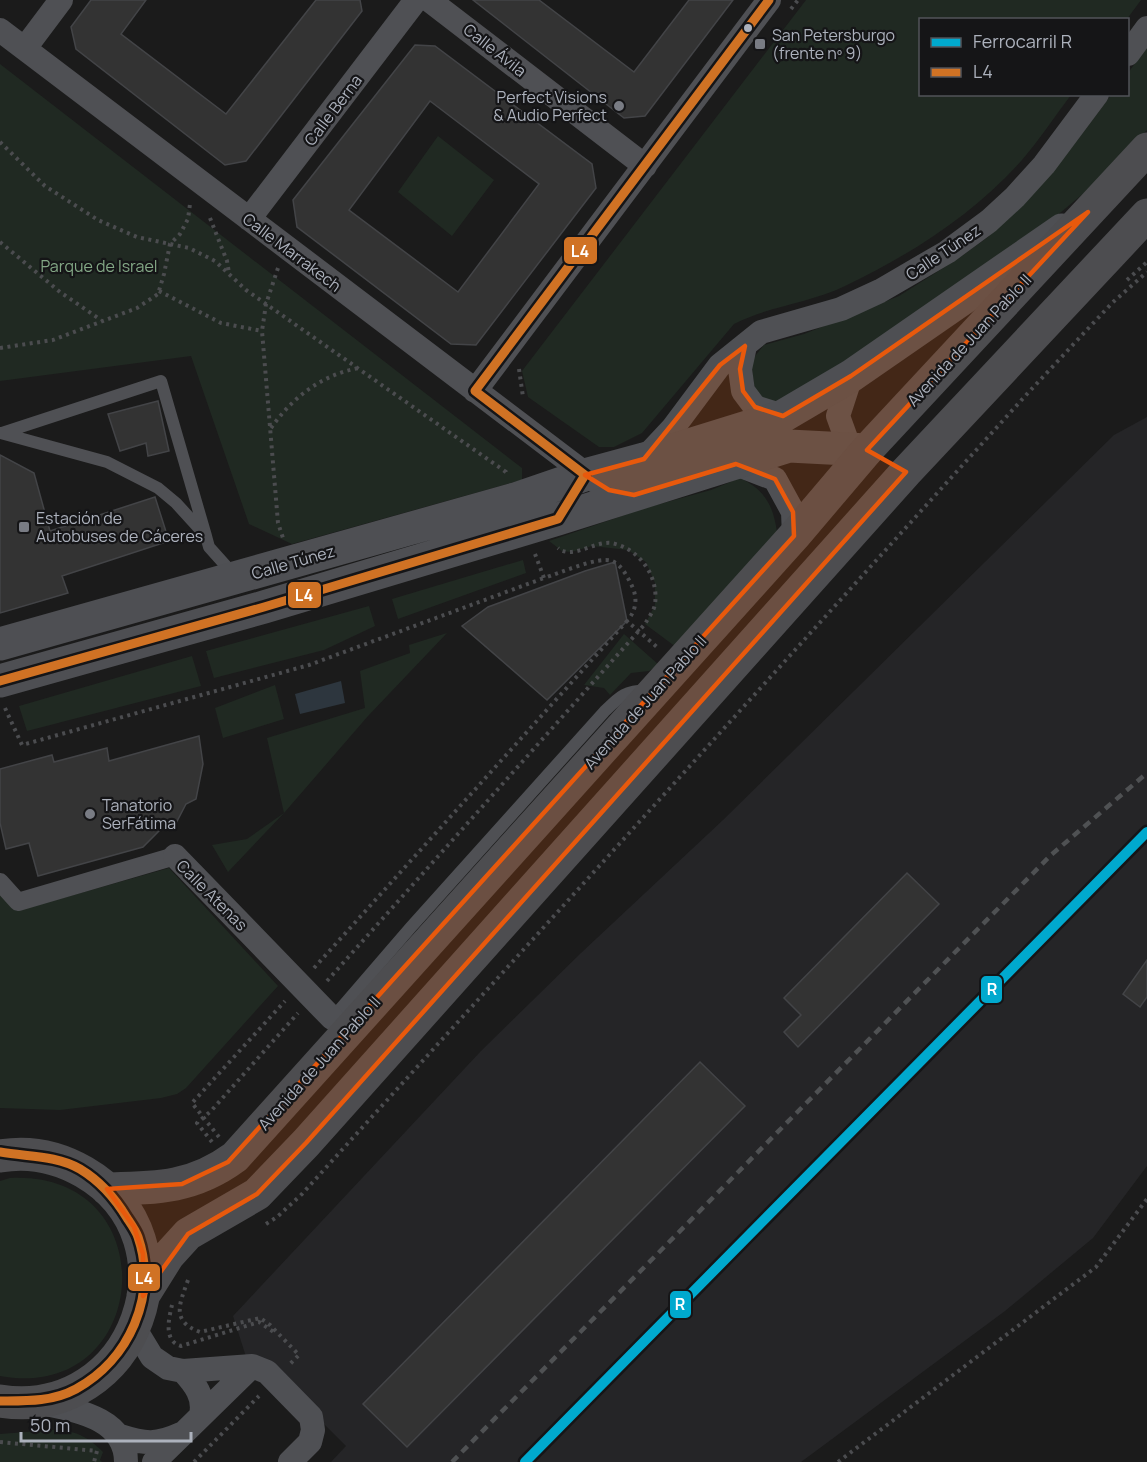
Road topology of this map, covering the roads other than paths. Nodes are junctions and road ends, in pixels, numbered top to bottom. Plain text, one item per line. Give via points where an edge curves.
1 (61, 0) edge
2 (417, 0) edge
3 (429, 0) edge
4 (769, 0) edge
5 (1147, 28) edge
6 (0, 30) edge
7 (25, 48) junction
8 (1129, 53) edge
9 (1096, 96) edge
10 (1147, 149) edge
11 (645, 166) junction
12 (1088, 212) junction
13 (1147, 215) edge
14 (249, 219) junction
15 (1147, 234) edge
16 (1090, 277) junction
17 (745, 346) junction
18 (851, 376) junction
19 (475, 391) junction
20 (783, 416) junction
21 (1, 433) edge
22 (859, 449) junction
23 (644, 459) junction
24 (736, 464) junction
25 (906, 472) junction
26 (585, 475) junction
27 (634, 495) junction
28 (520, 514) junction
29 (558, 519) junction
30 (206, 536) junction
31 (794, 536) junction
32 (237, 578) junction
33 (264, 607) junction
34 (0, 644) edge
35 (2, 693) edge
36 (175, 856) joint
37 (0, 882) edge
38 (332, 1033) junction
39 (4, 1154) edge
40 (107, 1189) junction
41 (159, 1296) junction
42 (135, 1329) junction
43 (252, 1366) junction
44 (183, 1371) junction
45 (11, 1403) edge
46 (201, 1415) junction
47 (183, 1434) junction
48 (120, 1436) junction
49 (126, 1462) edge
50 (154, 1462) edge
51 (290, 1462) edge

1 - 7 street
2 - 14 street, Calle Berna
3 - 11 street, Calle Ávila
4 - 11 street
5 - 8 street
6 - 7 street, Calle Marrakech
7 - 14 street, Calle Marrakech
9 - 17 street, Calle Túnez via 1015,197 947,252 880,291 841,309 761,332
10 - 12 highway, Avenida de Juan Pablo II
11 - 19 street
12 - 18 main road, Calle Túnez
12 - 22 highway, Avenida de Juan Pablo II
13 - 16 highway
14 - 19 street, Calle Marrakech
15 - 16 main road
16 - 25 highway
17 - 20 street via 740,369 743,391 755,407
17 - 23 street, Calle Túnez via 720,365 673,428
18 - 20 main road, Calle Túnez
18 - 22 street via 838,416
19 - 26 street, Calle Marrakech
20 - 23 main road, Calle Túnez
21 - 30 lane via 107,462 177,502
21 - 30 lane via 161,381
22 - 24 main road, Calle Túnez via 789,446
22 - 25 highway
22 - 31 highway, Avenida de Juan Pablo II
23 - 26 main road, Calle Túnez
24 - 27 main road, Calle Túnez
24 - 31 street via 775,479 793,512
25 - 41 highway via 314,1134 265,1212 188,1234 168,1256
26 - 27 street via 609,490
26 - 28 main road, Calle Túnez
26 - 29 street
27 - 29 main road, Calle Túnez
28 - 29 main road, Calle Túnez
28 - 32 main road, Calle Túnez via 291,562
28 - 33 main road, Calle Túnez
30 - 32 lane via 209,547
31 - 38 highway, Avenida de Juan Pablo II via 678,666
32 - 33 street
32 - 34 main road, Calle Túnez
33 - 35 main road, Calle Túnez
36 - 37 street, Calle Atenas via 18,902
36 - 38 street, Calle Atenas via 306,991
38 - 40 highway, Avenida de Juan Pablo II via 232,1159 213,1173 182,1184
39 - 40 highway via 42,1156 73,1166
40 - 41 highway via 134,1227 145,1274
41 - 42 highway via 142,1304
42 - 44 street via 152,1357 168,1368
42 - 45 highway via 122,1351 87,1384 67,1394
43 - 44 street
43 - 46 street
43 - 51 street via 267,1372 311,1417 310,1442
44 - 46 street via 201,1396
45 - 48 street via 90,1416
46 - 47 street
47 - 48 street via 151,1443
47 - 50 street
48 - 49 street

